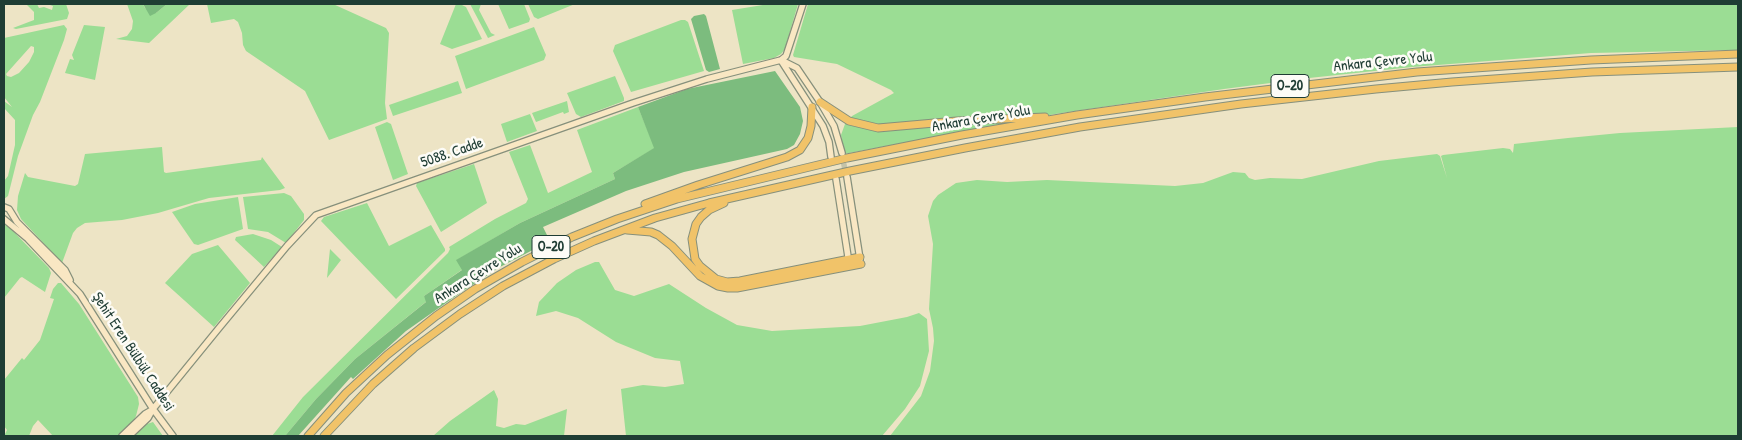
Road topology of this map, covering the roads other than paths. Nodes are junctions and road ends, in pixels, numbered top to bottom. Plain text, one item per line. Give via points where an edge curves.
1 (802, 4) edge
2 (1738, 54) edge
3 (781, 60) junction
4 (1738, 67) edge
5 (820, 102) junction
6 (812, 108) junction
7 (1077, 115) junction
8 (842, 153) tunnel mouth
9 (832, 157) dead end
10 (847, 177) tunnel mouth
11 (836, 179) dead end
12 (760, 191) junction
13 (4, 207) edge
14 (12, 215) junction
15 (617, 219) junction
16 (6, 220) edge
17 (624, 230) junction
18 (848, 259) junction
19 (860, 260) junction
20 (849, 267) junction
21 (63, 272) junction
22 (153, 409) junction
23 (122, 436) edge
24 (129, 436) edge
25 (173, 436) edge
26 (308, 436) edge
27 (324, 436) edge

1 - 3 street via 786,56
2 - 7 highway, Ankara Çevre Yolu / O-20 via 1417,72
3 - 5 street via 797,68
3 - 6 street
3 - 22 street, 5088. Cadde via 641,100 316,215
4 - 12 highway, Ankara Çevre Yolu / O-20 via 1592,72 1452,82 1250,103 1080,127 896,161
5 - 7 highway via 849,121 878,128
5 - 8 street via 834,126
6 - 9 street via 823,126
6 - 15 highway via 808,138 800,150 652,201
7 - 15 highway, Ankara Çevre Yolu / O-20 via 847,158 687,196
10 - 19 street
11 - 18 street
12 - 17 highway, Ankara Çevre Yolu / O-20 via 680,211
12 - 18 highway via 718,205 696,224 692,248 707,273 727,282 740,281
13 - 14 street, Şehit Eren Bülbül Caddesi
14 - 16 street
14 - 21 street, Şehit Eren Bülbül Caddesi
15 - 26 highway, Ankara Çevre Yolu / O-20 via 536,255 453,303 376,365
16 - 21 street, Şehit Eren Bülbül Caddesi
17 - 20 highway via 658,235 700,276 728,288
17 - 27 highway, Ankara Çevre Yolu / O-20 via 536,268 460,314 384,374
18 - 19 highway
18 - 20 street
19 - 20 highway
21 - 22 street, Şehit Eren Bülbül Caddesi via 89,307
22 - 23 street, 5088. Cadde
22 - 24 street, 5088. Cadde
22 - 25 street, Şehit Eren Bülbül Caddesi

